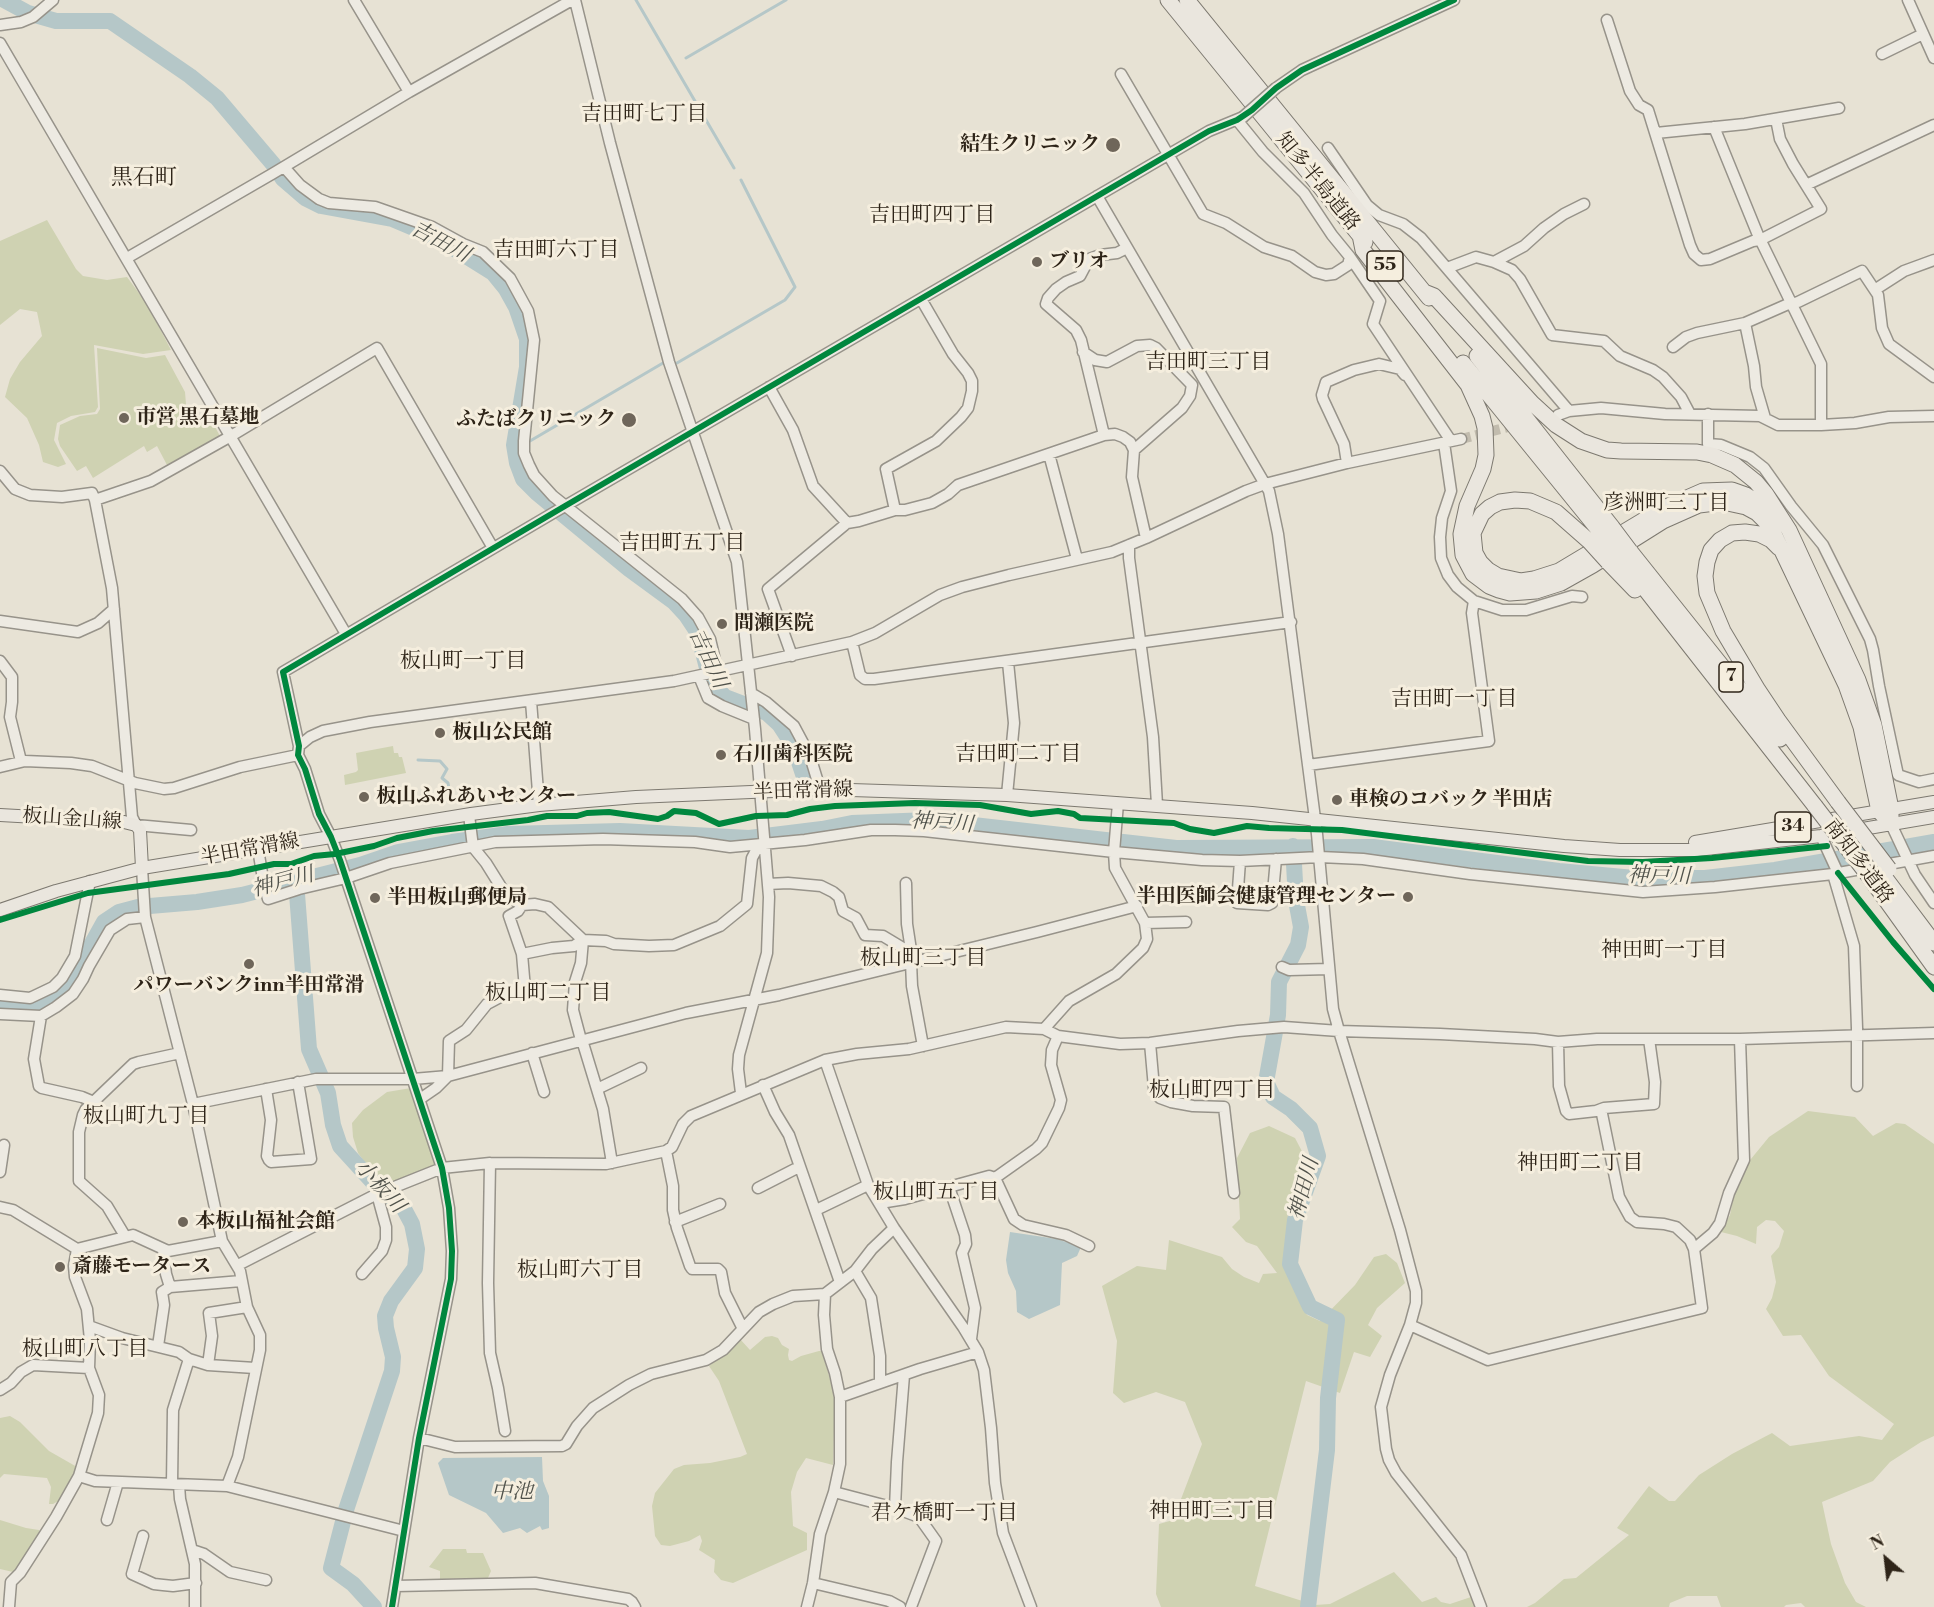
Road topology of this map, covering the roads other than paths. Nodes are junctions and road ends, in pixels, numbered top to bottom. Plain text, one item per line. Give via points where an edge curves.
1 (53, 0) edge
2 (354, 0) edge
3 (573, 0) edge
4 (1168, 0) edge
5 (1187, 0) edge
6 (1454, 0) edge
7 (1908, 0) edge
8 (1607, 20) dead end
9 (0, 25) edge
10 (1923, 34) junction
11 (0, 43) edge
12 (1882, 54) dead end
13 (1934, 58) edge
14 (1121, 75) dead end
15 (409, 92) junction
16 (1839, 108) dead end
17 (1240, 119) junction
18 (1776, 119) junction
19 (1934, 125) edge
20 (1714, 128) junction
21 (1656, 133) junction
22 (1328, 148) dead end
23 (1167, 156) junction
24 (284, 167) junction
25 (1806, 185) junction
26 (1098, 196) junction
27 (1584, 204) dead end
28 (1360, 235) junction
29 (1760, 240) junction
30 (1127, 248) junction
31 (1350, 257) junction
32 (126, 258) junction
33 (1934, 260) edge
34 (1494, 262) junction
35 (1447, 268) junction
36 (1876, 289) junction
37 (1424, 292) junction
38 (921, 299) junction
39 (1791, 304) junction
40 (1745, 323) junction
41 (1673, 347) dead end
42 (1083, 352) junction
43 (1934, 377) edge
44 (1410, 379) junction
45 (770, 387) junction
46 (1690, 414) junction
47 (1708, 414) junction
48 (1934, 416) edge
49 (1765, 418) junction
50 (1821, 425) junction
51 (693, 431) junction
52 (1104, 435) junction
53 (231, 436) junction
54 (1452, 441) junction
55 (1134, 450) junction
56 (1049, 454) junction
57 (1347, 463) junction
58 (0, 471) edge
59 (1265, 484) junction
60 (95, 500) junction
61 (565, 505) junction
62 (895, 510) junction
63 (1780, 517) junction
64 (847, 523) junction
65 (1601, 534) junction
66 (1146, 538) junction
67 (1129, 545) junction
68 (493, 548) junction
69 (1784, 552) junction
70 (1619, 556) junction
71 (1077, 559) junction
72 (1582, 597) dead end
73 (1474, 601) junction
74 (114, 609) junction
75 (0, 621) edge
76 (1291, 622) junction
77 (346, 634) junction
78 (852, 642) junction
79 (1142, 643) junction
80 (792, 656) junction
81 (0, 662) edge
82 (1008, 662) junction
83 (748, 666) junction
84 (718, 673) junction
85 (700, 676) junction
86 (751, 693) junction
87 (531, 701) junction
88 (754, 719) junction
89 (299, 750) junction
90 (21, 761) junction
91 (1308, 765) junction
92 (0, 767) edge
93 (128, 780) junction
94 (1934, 780) edge
95 (820, 789) junction
96 (759, 792) junction
97 (1007, 795) junction
98 (1934, 802) edge
99 (1118, 803) junction
100 (1827, 804) junction
101 (539, 805) junction
102 (1157, 805) junction
103 (0, 815) edge
104 (469, 815) junction
105 (1934, 817) edge
106 (1316, 819) junction
107 (1889, 819) junction
108 (136, 825) junction
109 (191, 830) dead end
110 (332, 837) junction
111 (1824, 841) junction
112 (763, 844) junction
113 (473, 845) junction
114 (258, 849) junction
115 (1652, 850) junction
116 (1114, 851) junction
117 (1934, 856) edge
118 (1320, 857) junction
119 (1276, 859) junction
120 (1909, 860) junction
121 (1240, 861) junction
122 (142, 868) junction
123 (1836, 871) junction
124 (1879, 871) junction
125 (346, 877) junction
126 (90, 881) junction
127 (906, 883) dead end
128 (768, 884) junction
129 (1934, 903) edge
130 (522, 905) junction
131 (1137, 906) junction
132 (0, 910) edge
133 (145, 916) junction
134 (1186, 922) dead end
135 (1145, 923) junction
136 (583, 940) junction
137 (1934, 943) edge
138 (522, 954) junction
139 (916, 961) junction
140 (1934, 967) edge
141 (1285, 969) dead end
142 (1329, 969) junction
143 (0, 995) edge
144 (754, 1000) junction
145 (0, 1014) edge
146 (41, 1016) junction
147 (1044, 1029) junction
148 (1339, 1031) junction
149 (1934, 1033) edge
150 (1857, 1035) junction
151 (1058, 1036) junction
152 (1649, 1039) junction
153 (1740, 1039) junction
154 (581, 1040) junction
155 (1558, 1042) junction
156 (1150, 1043) junction
157 (923, 1046) junction
158 (180, 1053) junction
159 (532, 1053) junction
160 (825, 1060) junction
161 (641, 1068) dead end
162 (448, 1076) junction
163 (413, 1080) junction
164 (298, 1082) junction
165 (763, 1085) junction
166 (1857, 1086) dead end
167 (266, 1089) junction
168 (597, 1089) junction
169 (544, 1092) dead end
170 (741, 1093) junction
171 (420, 1099) junction
172 (94, 1102) junction
173 (193, 1104) junction
174 (1601, 1109) junction
175 (4, 1146) dead end
176 (666, 1151) junction
177 (490, 1163) junction
178 (612, 1163) junction
179 (799, 1167) junction
180 (442, 1168) junction
181 (0, 1172) edge
182 (995, 1178) junction
183 (868, 1185) junction
184 (949, 1187) junction
185 (758, 1188) dead end
186 (1233, 1193) dead end
187 (377, 1194) junction
188 (880, 1203) junction
189 (720, 1204) dead end
190 (0, 1207) edge
191 (816, 1210) junction
192 (675, 1222) junction
193 (894, 1228) junction
194 (125, 1236) junction
195 (222, 1241) junction
196 (1089, 1246) dead end
197 (76, 1249) junction
198 (1694, 1249) junction
199 (163, 1250) junction
200 (238, 1266) junction
201 (855, 1270) junction
202 (362, 1274) dead end
203 (241, 1281) junction
204 (840, 1282) junction
205 (170, 1287) junction
206 (825, 1294) junction
207 (247, 1307) junction
208 (1410, 1325) junction
209 (89, 1326) junction
210 (743, 1329) junction
211 (971, 1339) junction
212 (158, 1346) junction
213 (978, 1352) junction
214 (189, 1359) junction
215 (208, 1365) junction
216 (89, 1368) junction
217 (255, 1368) junction
218 (904, 1375) junction
219 (880, 1383) junction
220 (0, 1390) edge
221 (840, 1397) junction
222 (505, 1431) dead end
223 (419, 1438) junction
224 (79, 1476) junction
225 (118, 1482) junction
226 (176, 1484) junction
227 (227, 1486) junction
228 (834, 1492) junction
229 (895, 1508) junction
230 (107, 1520) dead end
231 (404, 1531) junction
232 (142, 1536) dead end
233 (192, 1550) junction
234 (266, 1580) dead end
235 (196, 1583) junction
236 (813, 1583) junction
237 (396, 1586) junction
238 (9, 1607) edge
239 (195, 1607) edge
240 (392, 1607) edge
241 (634, 1607) edge
242 (807, 1607) edge
243 (900, 1607) edge
244 (911, 1607) edge
245 (1031, 1607) edge
246 (1481, 1607) edge

1 - 9 street via 21,22
2 - 15 street
3 - 15 street
3 - 51 street via 669,362
4 - 28 highway, 知多半島道路 / 55
5 - 37 highway, 知多半島道路 / 55
6 - 17 street, bridge via 1302,70
7 - 10 street
8 - 21 street via 1630,91 1639,105 1648,110
10 - 12 street
10 - 13 street
11 - 32 street
14 - 23 street
15 - 24 street
16 - 18 street
17 - 23 street via 1209,131
17 - 31 street via 1263,152 1304,193
18 - 20 street
18 - 25 street via 1780,139
19 - 25 street
20 - 21 street
20 - 29 street
21 - 29 street via 1697,258 1710,259
22 - 35 street via 1367,205 1421,238
23 - 26 street
23 - 31 street via 1203,214 1226,223 1264,247 1292,256 1315,272 1334,274 1348,265
24 - 32 street
24 - 61 street via 319,199 375,207 432,227 483,252 510,278 528,311 534,340 524,453 534,475
25 - 29 street via 1821,209
26 - 30 street
26 - 38 street
27 - 34 street
28 - 65 highway, 知多半島道路 / 55
28 - 69 highway via 1363,250 1467,384 1482,416 1486,455 1462,523 1460,544 1468,566 1481,581 1510,593 1561,583 1662,521 1711,502 1734,504 1757,513
29 - 39 street
30 - 42 street via 1089,260 1080,276 1048,298 1046,304 1076,330
30 - 59 street
31 - 44 street via 1380,301 1373,324
32 - 53 street
33 - 36 street via 1904,271
34 - 35 street via 1476,256
34 - 46 street via 1512,270 1520,279 1552,335 1604,341 1620,356 1663,377
35 - 46 street via 1563,413 1601,408
36 - 39 street via 1862,271
36 - 43 street via 1882,328 1889,344
37 - 63 highway via 1434,296 1532,403 1570,435 1608,450 1697,452 1724,460 1756,482
37 - 65 highway, 知多半島道路 / 55 via 1523,413
38 - 45 street
38 - 62 street via 968,373 972,391 962,417 936,441 886,469
39 - 40 street
39 - 50 street via 1821,364
40 - 41 street via 1697,333
40 - 49 street
42 - 52 street
42 - 55 street via 1107,362 1137,346 1150,345 1192,385 1182,408
44 - 54 street
44 - 57 street via 1400,369 1379,364 1326,382 1323,399 1344,444
45 - 51 street
45 - 64 street via 797,438 813,486
46 - 47 street
47 - 49 street
47 - 94 street via 1708,444 1750,457 1764,468 1823,545 1870,639 1898,775 1918,782
48 - 50 street
49 - 50 street via 1778,425
51 - 61 street
51 - 83 street via 737,562
52 - 55 street via 1123,437
52 - 56 street
53 - 60 street via 151,481
53 - 68 street via 377,348
53 - 77 street
54 - 57 street
54 - 73 street via 1451,491 1442,518 1441,558 1457,587
55 - 66 street via 1132,477
56 - 62 street via 958,485 932,503
56 - 71 street
57 - 59 street
58 - 60 street via 20,492 51,498 92,494
59 - 66 street
59 - 76 street via 1278,534
60 - 74 street
61 - 68 street
61 - 84 street via 682,599 710,639
62 - 64 street
63 - 65 highway via 1739,492 1702,491 1664,508 1559,571 1521,581 1498,576 1480,562 1473,533 1490,507 1515,500 1530,501
63 - 107 highway via 1826,608 1866,702 1874,725
64 - 80 street via 768,590
65 - 70 highway, 南知多道路 / 7, bridge
65 - 70 highway, bridge
66 - 67 street
67 - 71 street
67 - 79 street
68 - 77 street
69 - 100 highway via 1759,534 1732,533 1711,550 1705,576 1707,593 1724,631
69 - 107 highway via 1854,706
70 - 100 highway, 南知多道路 / 7
70 - 100 highway, 南知多道路 / 7 via 1791,753
71 - 78 street via 940,595
72 - 73 street via 1572,596 1526,610 1502,610
73 - 91 street via 1472,613 1489,741
74 - 75 street via 98,623 78,632
74 - 93 street
76 - 79 street
76 - 91 street
77 - 89 street via 283,672
78 - 80 street
78 - 82 street via 857,671 865,679
79 - 82 street
79 - 102 street
80 - 83 street
81 - 90 street via 12,677 10,717
82 - 97 street via 1014,723
83 - 84 street
83 - 86 street
84 - 85 street
85 - 87 street
85 - 88 street via 708,698
86 - 88 street
86 - 95 street via 794,726 810,756
87 - 89 street via 323,731 310,736
87 - 101 street
88 - 96 street
89 - 93 street via 174,788
89 - 110 street via 319,814
90 - 92 street
90 - 93 street via 92,766
91 - 106 street
93 - 108 street
95 - 96 main road, 半田常滑線 / 34
95 - 97 main road, 半田常滑線 / 34
96 - 101 main road, 半田常滑線 / 34 via 636,796
96 - 112 street
97 - 99 main road, 半田常滑線 / 34
98 - 107 main road, 半田常滑線 / 34
99 - 102 main road, 半田常滑線 / 34
99 - 116 street
100 - 124 highway, 南知多道路 / 7
101 - 104 main road, 半田常滑線 / 34
102 - 106 main road, 半田常滑線 / 34
103 - 108 main road, 板山金山線
104 - 110 main road, 半田常滑線 / 34
104 - 113 street
105 - 107 main road, 半田常滑線 / 34
106 - 115 main road, 半田常滑線 / 34 via 1564,846
106 - 118 street
107 - 111 main road, 半田常滑線 / 34
107 - 115 main road, 半田常滑線 / 34
107 - 120 street
108 - 109 street
108 - 122 main road, 板山金山線 via 140,830
110 - 114 main road, 半田常滑線 / 34
110 - 125 street
111 - 115 main road, 半田常滑線 / 34
111 - 123 street
112 - 113 street via 730,847 594,839
112 - 116 street via 895,830
112 - 128 street
112 - 136 street via 752,858 747,904 720,926 674,945
113 - 125 street via 390,862
113 - 130 street via 507,895
114 - 122 main road, 半田常滑線 / 34
114 - 125 street via 268,899
116 - 121 street
116 - 131 street via 1115,868
117 - 120 street
118 - 119 street
118 - 123 street via 1643,892
118 - 142 street
119 - 121 street
119 - 121 street via 1272,903 1268,905 1237,903
120 - 123 street
120 - 129 street
122 - 126 main road, 半田常滑線 / 34
122 - 133 street
123 - 150 street via 1854,946
124 - 137 highway, 南知多道路 / 7
124 - 140 highway, 南知多道路 / 7
125 - 163 street
126 - 132 main road, 半田常滑線 / 34
126 - 143 street via 75,956 62,978 30,999
127 - 139 street via 910,950
128 - 139 street via 821,886 833,892 843,911 856,918 865,935 883,936
128 - 144 street via 767,953
130 - 136 street via 548,907
130 - 138 street via 509,916
131 - 135 street
131 - 139 street
133 - 146 street via 110,930 73,994
133 - 158 street
134 - 135 street
135 - 147 street via 1147,939 1143,948 1116,974 1070,1001
136 - 138 street via 574,946
136 - 154 street via 573,1011
138 - 162 street via 525,989 487,1004 466,1030 449,1041
139 - 144 street
139 - 157 street via 912,986
141 - 142 street
142 - 148 street
144 - 154 street
144 - 170 street via 738,1069
145 - 146 street
146 - 172 street via 34,1059 39,1086
147 - 151 street
147 - 157 street via 1006,1027
148 - 155 street
148 - 156 street via 1284,1027
148 - 208 street via 1411,1268 1416,1297
149 - 150 street
150 - 153 street
150 - 166 street
151 - 156 street via 1120,1044
151 - 182 street via 1050,1065 1061,1100 1057,1115 1042,1143
152 - 153 street
152 - 155 street
152 - 174 street via 1654,1104
153 - 198 street via 1744,1160 1720,1223
154 - 159 street
154 - 168 street
155 - 174 street via 1559,1086 1566,1111 1569,1114
156 - 186 street via 1154,1088 1160,1098 1193,1106 1224,1107
157 - 160 street
158 - 172 street via 133,1065
158 - 173 street
159 - 162 street
159 - 169 street
160 - 165 street
160 - 183 street
161 - 168 street
162 - 163 street
162 - 171 street
163 - 164 street via 329,1078
163 - 171 street
164 - 167 street
164 - 167 street via 311,1159 268,1160 271,1120
165 - 170 street
165 - 179 street via 789,1135
167 - 173 street
168 - 178 street
170 - 176 street via 691,1116
171 - 180 street
172 - 194 street via 83,1115 79,1132 79,1181 106,1206
173 - 195 street
174 - 198 street via 1619,1197 1630,1217 1637,1222 1676,1227
175 - 181 street
176 - 178 street
176 - 192 street
177 - 178 street
177 - 180 street
177 - 222 street via 490,1353
179 - 185 street
179 - 191 street
180 - 187 street
180 - 223 street via 449,1208 450,1279
182 - 184 street via 989,1176
182 - 196 street via 1014,1219
183 - 188 street
183 - 191 street
184 - 188 street
184 - 211 street via 965,1235 962,1253 975,1308
187 - 200 street
187 - 202 street via 386,1240 382,1251
188 - 193 street
189 - 192 street
190 - 197 street via 13,1210
191 - 204 street
192 - 210 street via 692,1269 721,1272 725,1293
193 - 201 street
193 - 211 street
194 - 197 street
194 - 199 street via 137,1236
195 - 199 street
195 - 200 street
197 - 209 street via 75,1277 85,1300
198 - 208 street via 1702,1308 1488,1360
199 - 205 street
200 - 203 street
201 - 204 street
201 - 219 street via 871,1298
203 - 205 street
203 - 207 street
204 - 206 street
205 - 212 street via 162,1292
206 - 210 street via 794,1296 773,1304
206 - 221 street via 827,1349
207 - 215 street via 209,1313 212,1336
207 - 217 street via 260,1335
208 - 246 street via 1382,1400 1386,1449 1396,1473 1461,1555
209 - 212 street
209 - 216 street
210 - 223 street via 723,1350 706,1360 651,1374 612,1395 593,1408 562,1446 455,1447
211 - 213 street
212 - 214 street
213 - 218 street
213 - 245 street via 1003,1533
214 - 215 street
214 - 226 street via 173,1410
215 - 217 street
216 - 220 street via 33,1365
216 - 224 street via 100,1403
217 - 227 street via 238,1457
218 - 219 street
218 - 229 street
219 - 221 street
221 - 228 street via 840,1464
223 - 231 street
224 - 225 street
224 - 238 street via 11,1582
225 - 226 street
225 - 230 street
226 - 227 street
226 - 233 street
227 - 231 street
228 - 229 street
228 - 236 street via 820,1534
229 - 244 street via 919,1517 936,1541
231 - 237 street
232 - 235 street via 132,1574 163,1586
233 - 234 street via 230,1572
233 - 235 street
235 - 239 street
236 - 242 street
236 - 243 street
237 - 240 street
237 - 241 street via 535,1583 628,1599

